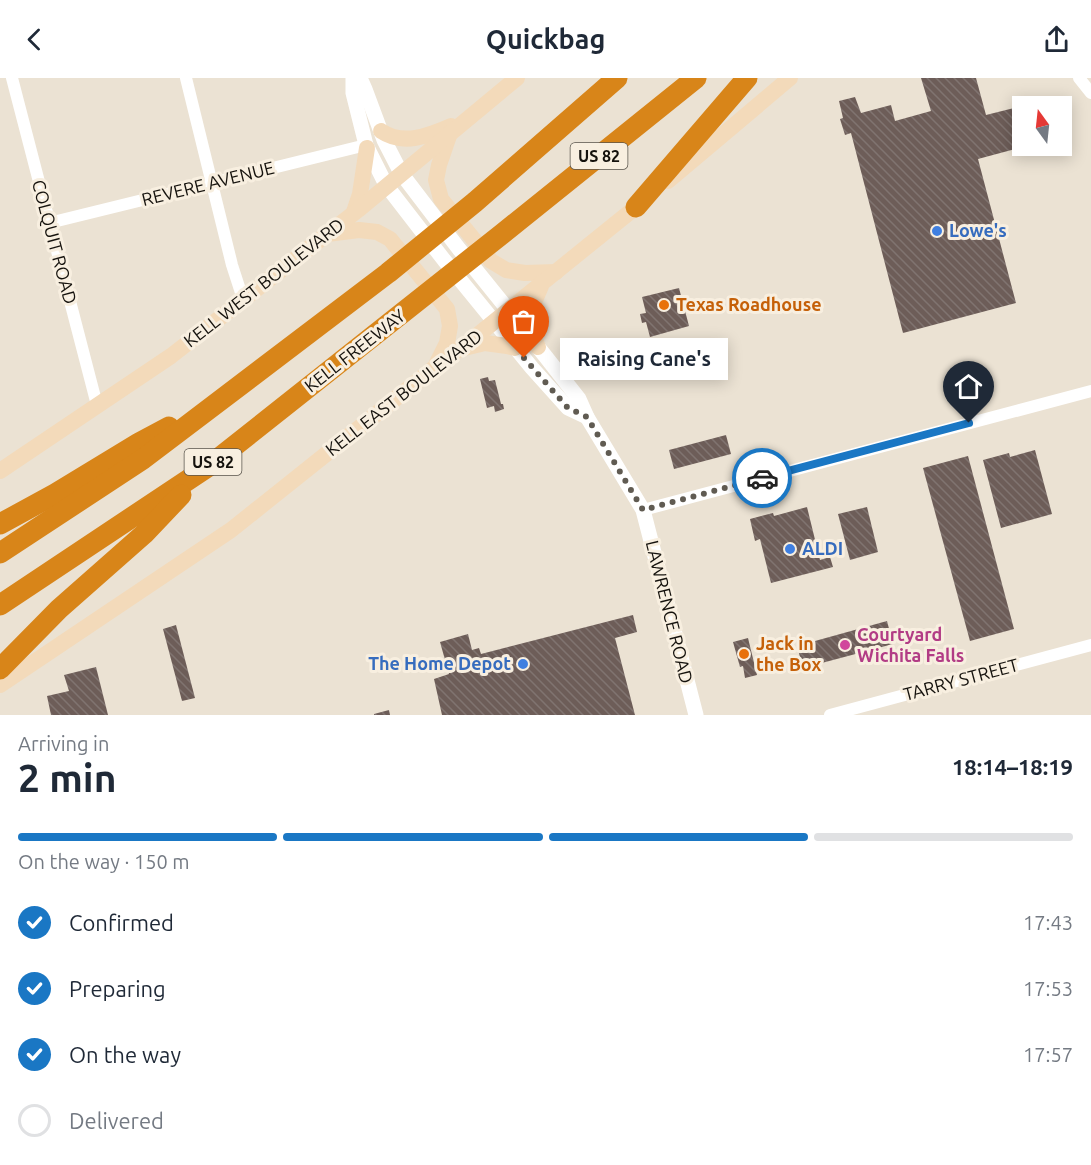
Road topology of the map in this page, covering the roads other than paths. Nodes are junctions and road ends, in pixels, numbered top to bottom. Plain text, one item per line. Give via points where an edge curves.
1 (12, 78) edge
2 (186, 78) edge
3 (353, 78) edge
4 (360, 78) edge
5 (517, 78) edge
6 (617, 78) edge
7 (696, 78) edge
8 (747, 78) edge
9 (790, 78) edge
10 (1079, 78) edge
11 (1091, 93) edge
12 (465, 120) junction
13 (381, 131) junction
14 (451, 132) junction
15 (366, 146) junction
16 (401, 173) junction
17 (212, 183) junction
18 (386, 185) junction
19 (636, 207) junction
20 (354, 212) junction
21 (49, 223) junction
22 (326, 234) junction
23 (550, 277) junction
24 (243, 299) junction
25 (508, 310) junction
26 (494, 322) junction
27 (538, 347) junction
28 (515, 348) junction
29 (460, 349) junction
30 (434, 368) junction
31 (1091, 391) edge
32 (221, 400) junction
33 (97, 405) junction
34 (587, 417) junction
35 (209, 466) junction
36 (0, 471) edge
37 (643, 510) junction
38 (0, 524) edge
39 (0, 553) edge
40 (0, 605) edge
41 (1091, 645) edge
42 (0, 669) edge
43 (0, 685) edge
44 (696, 715) edge
45 (830, 715) edge

1 - 21 street, COLQUIT ROAD
2 - 17 street
3 - 15 street, LAWRENCE ROAD
4 - 13 street, LAWRENCE ROAD
5 - 12 main road, KELL WEST BOULEVARD
6 - 32 highway, US 82 via 388,273
7 - 35 highway, KELL FREEWAY / US 82
8 - 19 highway
9 - 19 main road, KELL EAST BOULEVARD
10 - 11 street
12 - 13 main road via 417,139 397,138
12 - 14 main road, KELL WEST BOULEVARD
13 - 16 street, LAWRENCE ROAD
14 - 16 main road, KELL WEST BOULEVARD
14 - 23 main road via 436,180 441,199 491,261 506,270
15 - 17 street, REVERE AVENUE
15 - 18 street, LAWRENCE ROAD
15 - 20 main road
16 - 18 main road, KELL WEST BOULEVARD
16 - 25 street, LAWRENCE ROAD
17 - 21 street, REVERE AVENUE
17 - 24 street
18 - 20 main road, KELL WEST BOULEVARD
18 - 26 street, LAWRENCE ROAD
19 - 23 main road, KELL EAST BOULEVARD
20 - 22 main road, KELL WEST BOULEVARD
21 - 33 street, COLQUIT ROAD
22 - 24 main road, KELL WEST BOULEVARD
22 - 30 main road via 377,232 390,239 426,282 447,309 450,326 447,343
23 - 25 main road, KELL EAST BOULEVARD
23 - 27 main road via 539,289 530,316 530,329
24 - 33 main road, KELL WEST BOULEVARD via 171,356
25 - 26 main road, KELL EAST BOULEVARD
25 - 27 street, LAWRENCE ROAD
26 - 28 street, LAWRENCE ROAD
26 - 29 main road, KELL EAST BOULEVARD
27 - 34 street, LAWRENCE ROAD via 579,399
28 - 29 main road via 484,343
28 - 34 street, LAWRENCE ROAD via 568,408
29 - 30 main road, KELL EAST BOULEVARD
30 - 43 main road, KELL EAST BOULEVARD via 231,530
31 - 37 street
32 - 38 highway
32 - 39 highway, US 82 via 143,459
33 - 36 main road, KELL WEST BOULEVARD
34 - 37 street, LAWRENCE ROAD
35 - 40 highway, KELL FREEWAY / US 82
35 - 42 highway via 144,534 59,609
37 - 44 street, LAWRENCE ROAD
41 - 45 street, TARRY STREET

